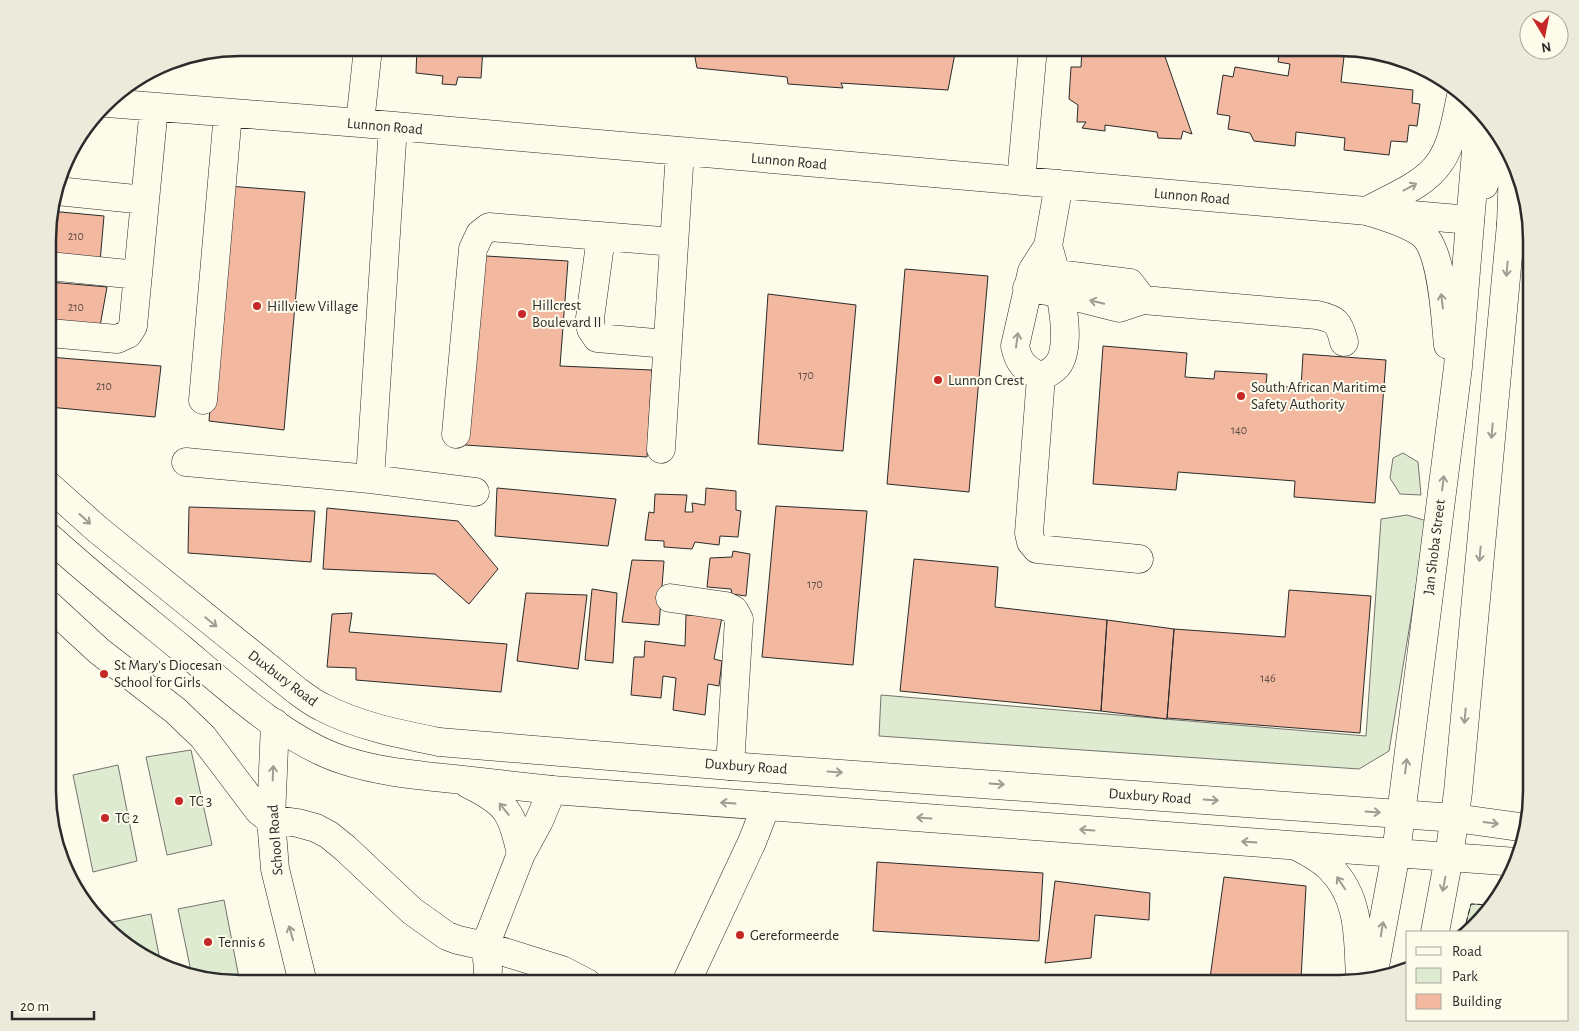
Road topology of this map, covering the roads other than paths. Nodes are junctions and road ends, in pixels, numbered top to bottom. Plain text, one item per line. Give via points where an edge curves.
1 (367, 56) edge
2 (1032, 56) edge
3 (1460, 102) edge
4 (117, 104) edge
5 (154, 107) junction
6 (228, 113) junction
7 (1479, 121) edge
8 (360, 123) junction
9 (393, 126) junction
10 (1496, 145) edge
11 (680, 151) junction
12 (1021, 181) junction
13 (1059, 184) junction
14 (63, 192) edge
15 (1517, 195) edge
16 (145, 200) junction
17 (1367, 211) junction
18 (1470, 220) junction
19 (1521, 225) edge
20 (601, 237) junction
21 (674, 242) junction
22 (56, 267) edge
23 (138, 275) junction
24 (1044, 282) junction
25 (56, 334) edge
26 (1344, 342) dead end
27 (667, 344) junction
28 (1456, 375) junction
29 (1041, 377) junction
30 (203, 400) dead end
31 (456, 434) dead end
32 (661, 449) dead end
33 (186, 462) dead end
34 (370, 479) junction
35 (56, 492) edge
36 (476, 492) dead end
37 (56, 543) edge
38 (1139, 560) dead end
39 (670, 598) dead end
40 (56, 611) edge
41 (275, 724) junction
42 (402, 735) junction
43 (692, 762) junction
44 (730, 766) junction
45 (461, 780) junction
46 (552, 790) junction
47 (766, 806) junction
48 (1400, 814) junction
49 (1455, 818) junction
50 (272, 819) junction
51 (1519, 827) edge
52 (1297, 846) junction
53 (1396, 853) junction
54 (521, 854) junction
55 (1449, 857) junction
56 (1509, 861) edge
57 (1434, 931) edge
58 (485, 946) junction
59 (1374, 971) edge
60 (1360, 973) edge
61 (307, 975) edge
62 (488, 975) edge
63 (572, 975) edge
64 (690, 975) edge

1 - 8 main road
2 - 12 main road
17 -> 3 main road via 1419,182 1440,162 1453,131
4 - 5 main road, Lunnon Road
5 - 6 main road, Lunnon Road
5 - 16 main road
6 - 8 main road, Lunnon Road
6 - 30 main road
7 - 18 main road, Jan Shoba Street
8 - 9 main road, Lunnon Road
9 - 11 main road, Lunnon Road
9 - 34 main road
10 - 18 main road
11 - 12 main road, Lunnon Road
11 - 21 main road
12 - 13 main road, Lunnon Road
13 - 17 main road, Lunnon Road
13 - 24 main road
14 - 16 main road
15 - 19 main road
16 - 23 main road
17 - 18 main road, Lunnon Road
28 -> 17 main road via 1448,345 1438,267 1429,243 1422,234 1400,222
18 - 28 main road, Jan Shoba Street
19 - 28 main road via 1483,259 1471,343
19 -> 49 main road
20 - 21 main road
20 - 27 main road via 591,329 597,338
20 - 31 main road via 489,227 480,234 473,249
21 - 27 main road
22 - 23 main road
23 - 25 main road via 133,326 128,334 117,339
24 - 26 main road via 1120,308 1143,300 1317,315 1336,321
24 - 29 main road via 1066,340 1057,367
29 -> 24 main road via 1024,367 1015,346
27 - 32 main road
48 -> 28 main road, Jan Shoba Street
29 - 38 main road via 1029,533 1031,542 1037,548
33 - 34 main road
34 - 36 main road
35 -> 42 main road, Duxbury Road via 97,529 320,707
37 - 41 main road
39 - 44 main road via 726,606 734,610 739,619
40 - 50 main road via 176,711 203,737 259,811
41 - 45 main road via 341,760 404,774
50 -> 41 main road, School Road
42 - 43 main road, Duxbury Road via 439,742
42 - 46 main road via 408,742 433,751 524,764 545,779
43 - 44 main road, Duxbury Road
43 - 46 main road via 613,766 592,771
44 -> 48 main road, Duxbury Road
45 - 46 main road
54 -> 45 main road via 512,820 504,807 490,794
47 -> 46 main road
46 - 54 main road
52 -> 47 main road
47 - 64 main road
48 - 49 main road, Duxbury Road
48 - 53 main road, Jan Shoba Street
49 -> 51 main road, Duxbury Road
49 - 55 main road
50 - 58 main road via 316,828 329,835 412,911 438,930 458,940
61 -> 50 main road, School Road via 275,869
52 - 53 main road
60 -> 52 main road via 1357,926 1346,890 1331,869
53 - 55 main road
59 -> 53 main road, Jan Shoba Street
54 - 58 main road
55 - 56 main road
55 -> 57 main road
58 - 62 main road
58 - 63 main road

